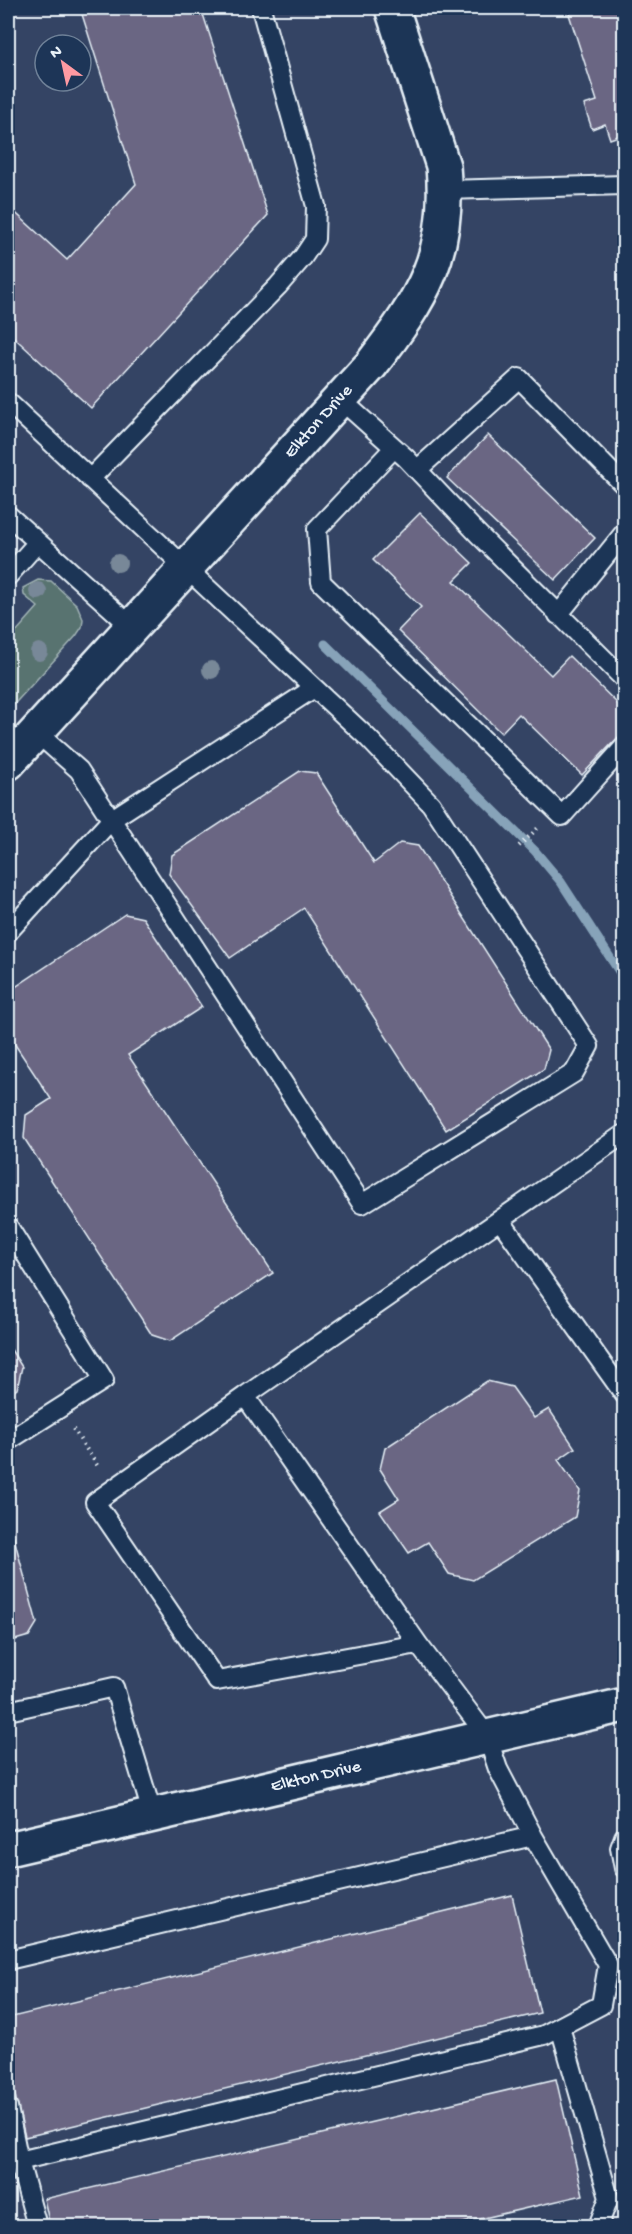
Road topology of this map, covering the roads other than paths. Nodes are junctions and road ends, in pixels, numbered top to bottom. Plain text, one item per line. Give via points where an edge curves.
1 (261, 8) edge
2 (392, 8) edge
3 (624, 185) edge
4 (446, 190) junction
5 (340, 399) junction
6 (8, 402) edge
7 (394, 448) junction
8 (417, 470) junction
9 (90, 479) junction
10 (624, 485) edge
11 (8, 514) edge
12 (624, 533) edge
13 (38, 542) junction
14 (186, 568) junction
15 (8, 576) edge
16 (558, 615) junction
17 (132, 627) junction
18 (624, 679) edge
19 (314, 688) junction
20 (36, 732) junction
21 (624, 747) edge
22 (8, 763) edge
23 (112, 819) junction
24 (8, 932) edge
25 (624, 1134) edge
26 (500, 1220) junction
27 (8, 1226) edge
28 (624, 1394) edge
29 (245, 1396) junction
30 (8, 1441) edge
31 (418, 1644) junction
32 (624, 1705) edge
33 (8, 1711) edge
34 (487, 1736) junction
35 (153, 1816) junction
36 (533, 1836) junction
37 (624, 1837) edge
38 (8, 1849) edge
39 (624, 1868) edge
40 (8, 1960) edge
41 (560, 2027) junction
42 (8, 2108) edge
43 (19, 2162) junction
44 (37, 2226) edge
45 (598, 2226) edge

1 - 9 lane via 316,206 315,239 278,286
2 - 4 street, Elkton Drive via 443,166
3 - 4 lane
4 - 5 street, Elkton Drive via 442,234 417,301 371,365
5 - 7 lane
5 - 14 street, Elkton Drive
6 - 9 lane
7 - 8 lane
7 - 21 lane via 317,529 321,582 562,816
8 - 10 lane via 519,378
8 - 16 lane
9 - 14 lane
11 - 13 lane
12 - 16 lane
13 - 15 lane
13 - 17 lane
14 - 17 street, Elkton Drive
14 - 19 lane
16 - 18 lane
17 - 20 street, Elkton Drive
19 - 23 lane
19 - 23 lane via 431,804 589,1046 574,1073 362,1204
20 - 22 street, Elkton Drive
20 - 23 lane via 80,770
23 - 24 lane
25 - 26 lane
26 - 28 lane
26 - 29 lane
27 - 30 lane via 104,1380
29 - 31 lane
29 - 31 lane via 95,1502 217,1682
31 - 34 lane
32 - 34 street, Elkton Drive
33 - 35 lane via 114,1687
34 - 35 street, Elkton Drive
34 - 36 lane via 498,1769
35 - 38 street, Elkton Drive
36 - 40 lane
36 - 41 lane via 608,1965 601,2005
37 - 39 lane via 620,1848
41 - 43 lane via 544,2035
41 - 45 lane via 609,2198
42 - 43 lane
43 - 44 lane

